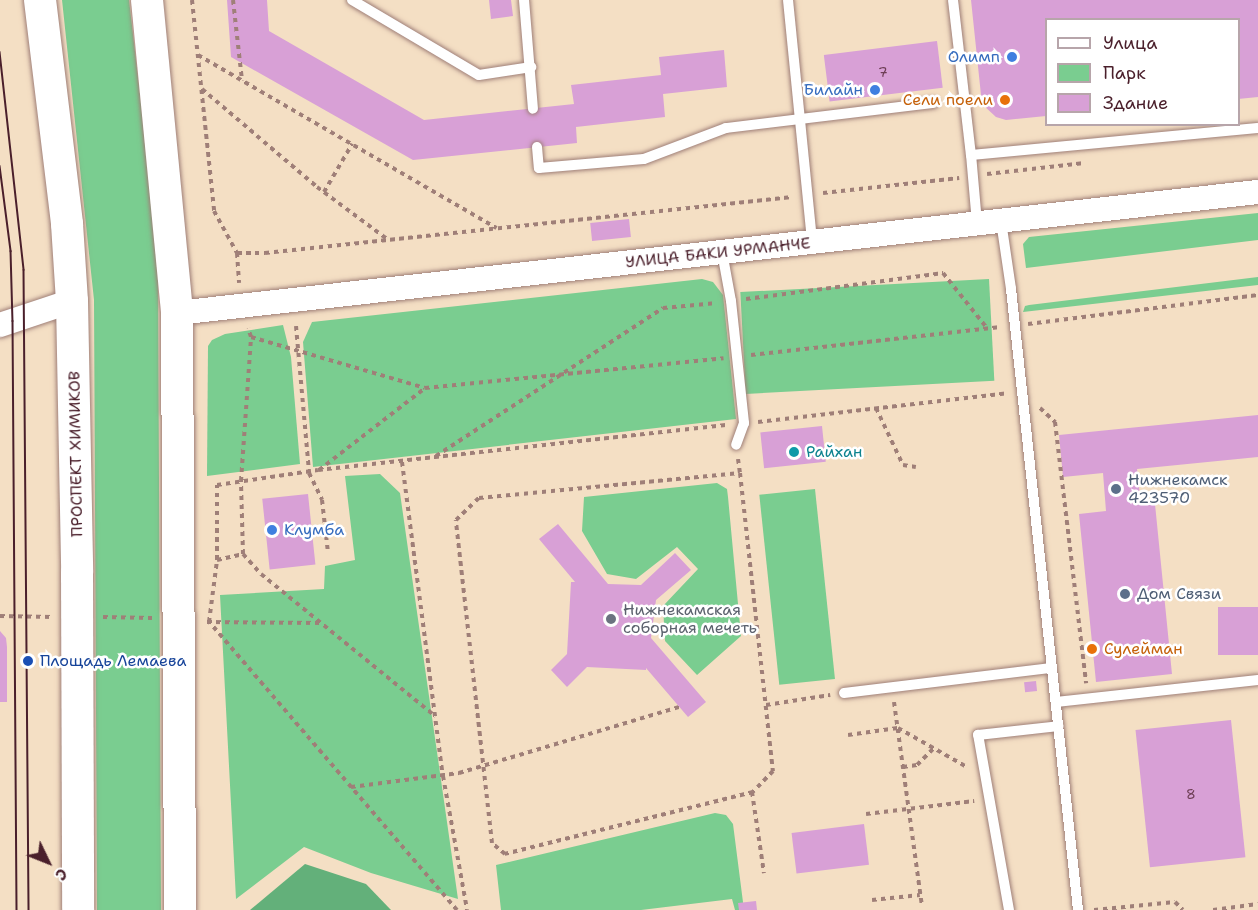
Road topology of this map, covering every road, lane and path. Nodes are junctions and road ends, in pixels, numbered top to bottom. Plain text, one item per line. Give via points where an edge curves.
1 (40, 0) edge
2 (147, 0) edge
3 (192, 0) edge
4 (232, 0) edge
5 (352, 0) edge
6 (524, 0) edge
7 (788, 0) edge
8 (953, 0) edge
9 (198, 55) junction
10 (531, 68) junction
11 (242, 81) junction
12 (201, 88) junction
13 (933, 102) dead end
14 (533, 109) dead end
15 (802, 119) junction
16 (1258, 128) edge
17 (352, 144) junction
18 (537, 147) dead end
19 (970, 155) junction
20 (1092, 162) dead end
21 (973, 176) junction
22 (324, 192) junction
23 (1258, 192) edge
24 (808, 195) junction
25 (989, 222) junction
26 (498, 228) junction
27 (387, 240) junction
28 (812, 242) junction
29 (722, 252) junction
30 (1258, 295) edge
31 (72, 301) junction
32 (731, 301) junction
33 (177, 313) junction
34 (0, 325) edge
35 (296, 326) dead end
36 (1014, 326) junction
37 (987, 328) junction
38 (298, 348) junction
39 (737, 357) junction
40 (561, 375) junction
41 (425, 388) junction
42 (1021, 391) junction
43 (876, 408) junction
44 (744, 423) junction
45 (736, 445) dead end
46 (436, 457) junction
47 (402, 462) junction
48 (916, 467) dead end
49 (318, 470) junction
50 (309, 473) junction
51 (241, 482) junction
52 (328, 553) dead end
53 (243, 554) junction
54 (217, 560) junction
55 (209, 622) junction
56 (324, 623) junction
57 (1051, 668) junction
58 (1258, 680) edge
59 (892, 687) junction
60 (843, 693) joint
61 (1088, 698) junction
62 (1056, 702) junction
63 (766, 705) junction
64 (679, 707) dead end
65 (436, 717) junction
66 (1059, 726) junction
67 (898, 728) junction
68 (848, 735) dead end
69 (934, 748) junction
70 (484, 766) junction
71 (903, 767) junction
72 (443, 776) junction
73 (986, 778) junction
74 (351, 787) junction
75 (752, 792) junction
76 (990, 800) junction
77 (909, 809) junction
78 (866, 814) dead end
79 (764, 873) dead end
80 (920, 895) junction
81 (872, 900) dead end
82 (1258, 903) edge
83 (922, 906) dead end
84 (78, 910) edge
85 (180, 910) edge
86 (457, 910) edge
87 (467, 910) edge
88 (1009, 910) edge
89 (1078, 910) edge
90 (1094, 910) edge
91 (1183, 910) edge
92 (1213, 910) edge

1 - 31 main road, ПРОСПЕКТ ХИМИКОВ via 68,224
2 - 33 main road
3 - 9 path
4 - 11 path
5 - 10 lane via 479,75
6 - 10 lane
7 - 15 lane
8 - 19 lane
9 - 11 path
9 - 12 path
10 - 14 lane
11 - 17 path
12 - 22 path
12 - 27 path via 214,211 237,253
13 - 15 lane
15 - 18 lane via 726,128 644,159 538,168
15 - 24 lane
16 - 19 lane
17 - 22 path
17 - 26 path
19 - 21 lane
20 - 21 path
21 - 24 path
21 - 25 lane
22 - 27 path
23 - 25 street, УЛИЦА БАКИ УРМАНЧЕ
24 - 26 path
24 - 28 lane
25 - 28 street, УЛИЦА БАКИ УРМАНЧЕ
25 - 36 lane
26 - 27 path
28 - 29 street, УЛИЦА БАКИ УРМАНЧЕ
29 - 32 lane
29 - 33 street, УЛИЦА БАКИ УРМАНЧЕ
30 - 36 path
31 - 34 street
31 - 84 main road, ПРОСПЕКТ ХИМИКОВ
32 - 37 path via 943,273
32 - 39 lane
32 - 40 path via 663,308
33 - 85 main road
35 - 38 path
36 - 37 path
36 - 42 lane
37 - 39 path
38 - 41 path
38 - 50 path
38 - 51 path via 251,336
39 - 40 path
39 - 44 lane
40 - 41 path
40 - 46 path
41 - 49 path
42 - 43 path
42 - 57 lane
42 - 61 path via 1055,422
43 - 44 path
43 - 48 path via 903,465
44 - 45 lane
44 - 46 path
46 - 47 path
47 - 49 path
47 - 65 path
49 - 50 path
50 - 51 path
50 - 52 path via 322,500
51 - 53 path
51 - 54 path via 217,485
53 - 54 path
53 - 56 path via 261,574
54 - 55 path
55 - 56 path
55 - 74 path
56 - 65 path
57 - 59 lane
57 - 62 lane
58 - 61 lane
59 - 60 lane
59 - 67 path
60 - 63 path
61 - 62 lane
62 - 66 lane
63 - 70 path via 740,473 478,498 456,520
63 - 75 path via 773,771
64 - 70 path
65 - 72 path
66 - 73 lane via 978,735
66 - 89 lane
67 - 68 path
67 - 69 path
67 - 71 path
69 - 71 path via 917,765
69 - 73 path
70 - 72 path
70 - 75 path via 492,843 506,854
71 - 77 path
72 - 74 path
72 - 87 path
73 - 76 lane
74 - 86 path
75 - 79 path
76 - 77 path
76 - 88 lane
77 - 78 path
77 - 80 path
80 - 81 path
80 - 83 path
82 - 92 path
90 - 91 path via 1175,902

